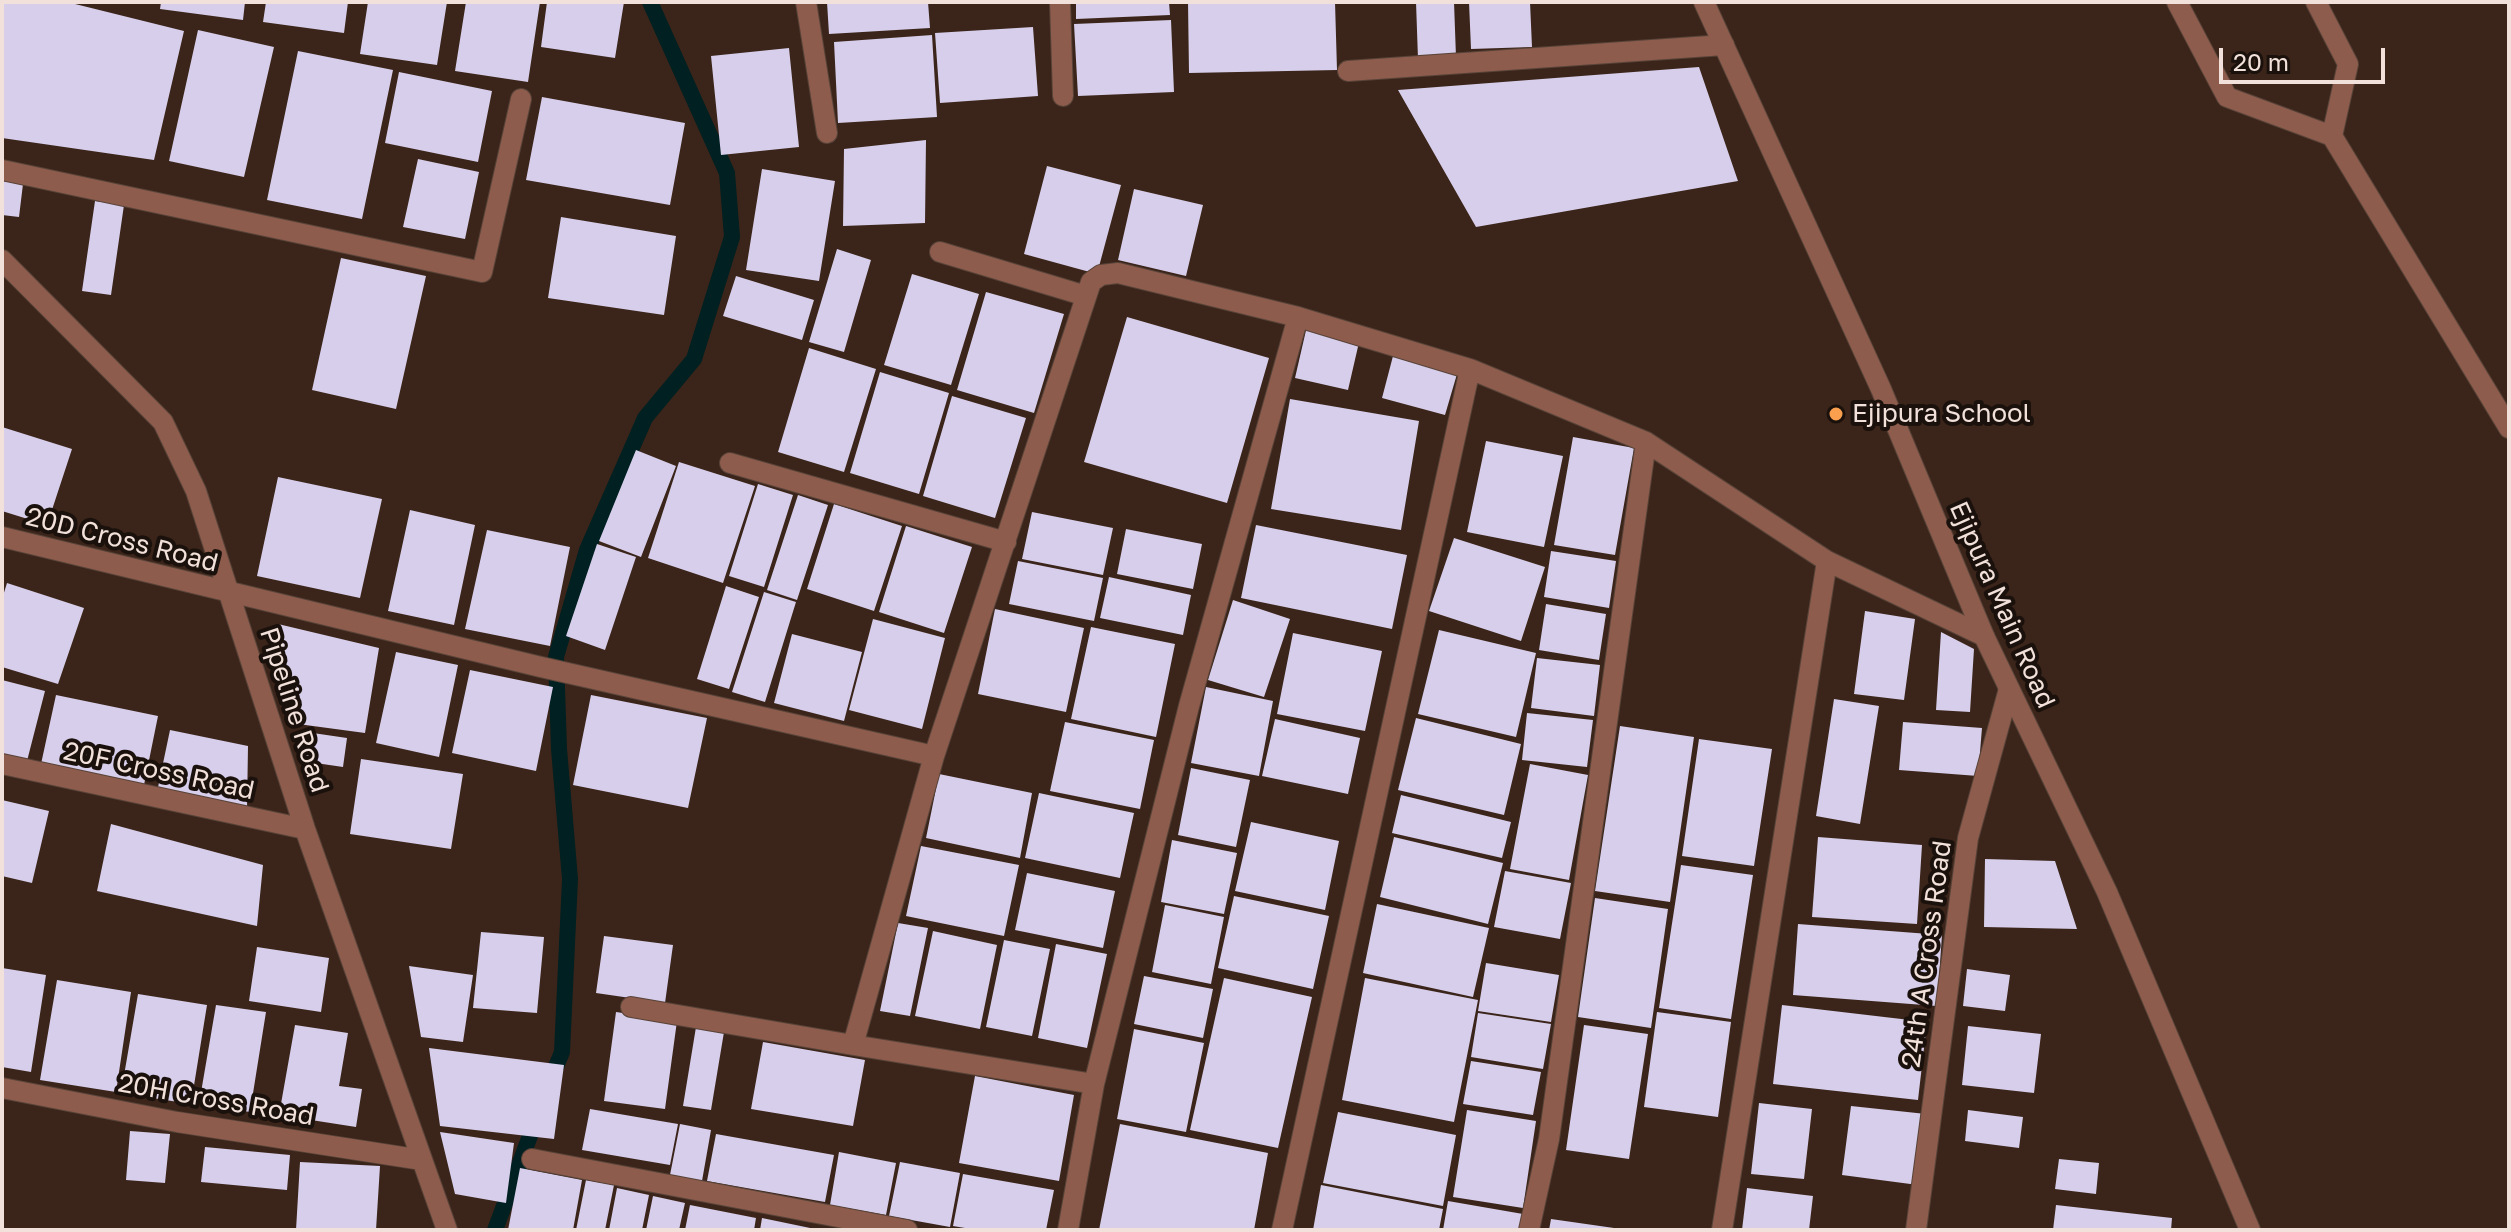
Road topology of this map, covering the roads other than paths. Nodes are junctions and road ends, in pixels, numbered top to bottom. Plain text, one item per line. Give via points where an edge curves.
1 (806, 2) edge
2 (1060, 2) edge
3 (1704, 2) edge
4 (2177, 2) edge
5 (2316, 2) edge
6 (1724, 45) junction
7 (1348, 71) dead end
8 (1063, 96) dead end
9 (521, 99) dead end
10 (827, 133) dead end
11 (2332, 136) junction
12 (2, 170) edge
13 (940, 252) dead end
14 (2, 260) edge
15 (1086, 296) junction
16 (1298, 317) junction
17 (1470, 369) junction
18 (2509, 428) edge
19 (1646, 442) junction
20 (730, 463) dead end
21 (2, 537) edge
22 (1006, 542) junction
23 (1827, 561) junction
24 (230, 593) junction
25 (1984, 636) junction
26 (2009, 689) junction
27 (934, 756) junction
28 (2, 764) edge
29 (305, 829) junction
30 (631, 1007) dead end
31 (853, 1045) junction
32 (1094, 1084) junction
33 (2, 1088) edge
34 (532, 1159) dead end
35 (422, 1160) junction
36 (447, 1230) edge
37 (907, 1230) edge
38 (1068, 1230) edge
39 (1282, 1230) edge
40 (1529, 1230) edge
41 (1722, 1230) edge
42 (1916, 1230) edge
43 (2250, 1230) edge

1 - 10 street
2 - 8 street
3 - 6 street, Ejipura Main Road
4 - 11 street via 2227,97
5 - 11 street via 2348,64
6 - 7 street
6 - 25 street, Ejipura Main Road via 1881,389
9 - 12 street via 482,272
11 - 18 street
13 - 15 street
14 - 24 street, Pipeline Road via 163,422 196,491
15 - 16 street via 1091,282 1118,273
15 - 22 street
16 - 17 street
16 - 32 street via 1189,706
17 - 19 street
17 - 39 street
19 - 23 street
19 - 40 street via 1549,1139
20 - 22 street
21 - 24 street, 20D Cross Road
22 - 27 street
23 - 25 street
23 - 41 street
24 - 27 street, 20D Cross Road
24 - 29 street, Pipeline Road
25 - 26 street, Ejipura Main Road
26 - 42 street, 24th A Cross Road via 1968,838
26 - 43 street, Ejipura Main Road via 2107,892
27 - 31 street
28 - 29 street, 20F Cross Road
29 - 35 street, Pipeline Road
30 - 31 street
31 - 32 street
32 - 38 street
33 - 35 street, 20H Cross Road
34 - 37 street
35 - 36 street, Pipeline Road

